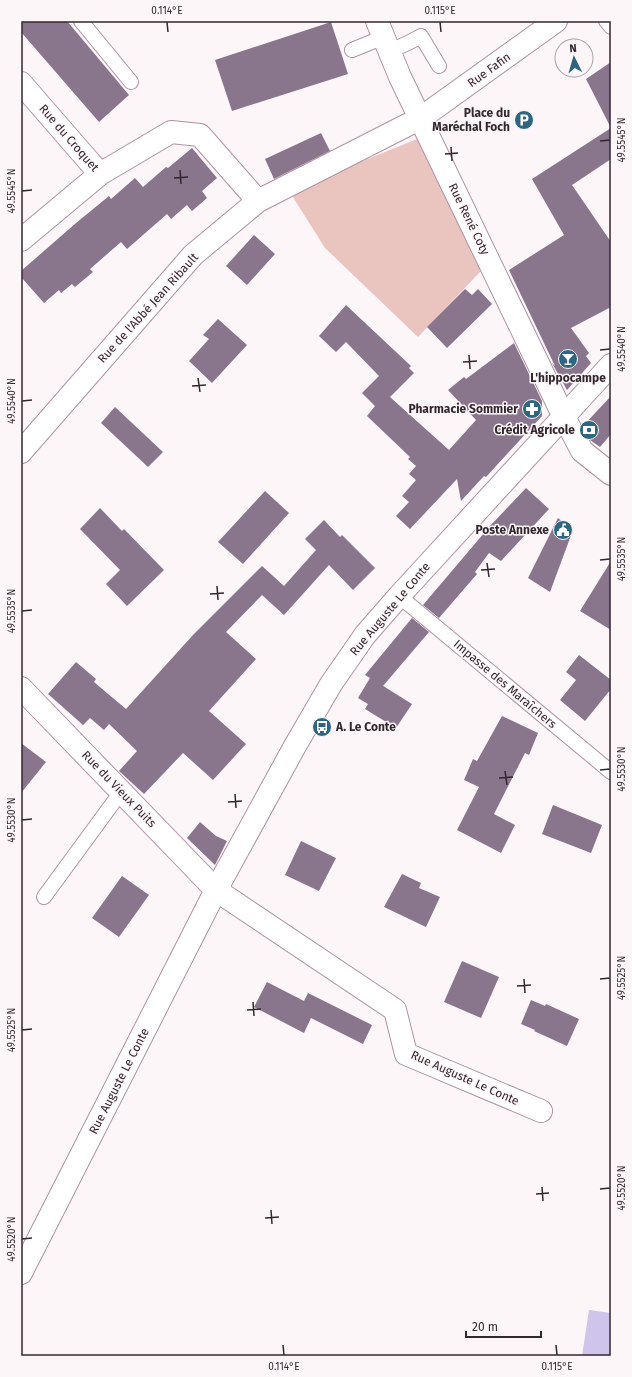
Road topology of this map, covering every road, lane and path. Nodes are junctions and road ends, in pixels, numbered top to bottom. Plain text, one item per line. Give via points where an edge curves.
1 (81, 21) edge
2 (556, 21) edge
3 (606, 21) edge
4 (611, 27) edge
5 (384, 36) edge
6 (352, 50) dead end
7 (439, 66) dead end
8 (131, 82) dead end
9 (21, 83) edge
10 (421, 118) junction
11 (100, 174) junction
12 (258, 201) junction
13 (21, 240) edge
14 (611, 364) edge
15 (563, 415) junction
16 (21, 452) edge
17 (611, 474) edge
18 (398, 596) junction
19 (21, 688) edge
20 (611, 772) edge
21 (121, 792) junction
22 (216, 890) junction
23 (44, 897) dead end
24 (541, 1111) dead end
25 (21, 1273) edge

1 - 8 lane
2 - 10 street, Rue Fafin
3 - 4 lane
5 - 6 lane
5 - 7 lane via 408,44 421,36
5 - 10 street, Rue René Coty
9 - 11 street, Rue du Croquet
10 - 12 street, Rue de l'Abbé Jean Ribault
10 - 15 street, Rue René Coty
11 - 12 street via 171,132 200,135
11 - 13 street
12 - 16 street, Rue de l'Abbé Jean Ribault via 193,255
14 - 15 street, Rue Auguste Le Conte
15 - 17 street, Rue René Coty via 582,451
15 - 18 street, Rue Auguste Le Conte
18 - 20 lane, Impasse des Maraîchers
18 - 22 street, Rue Auguste Le Conte via 365,635 331,684
19 - 21 street, Rue du Vieux Puits
21 - 22 street, Rue du Vieux Puits
21 - 23 lane
22 - 24 street, Rue Auguste Le Conte via 395,1010 406,1054
22 - 25 street, Rue Auguste Le Conte

